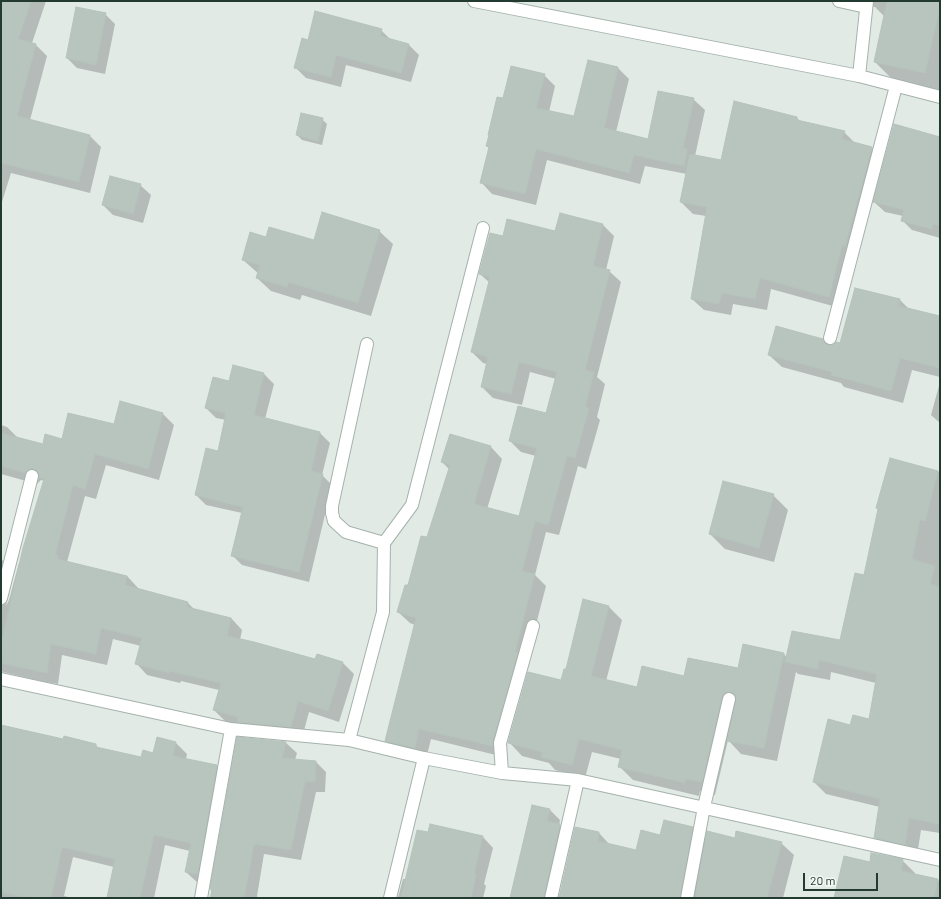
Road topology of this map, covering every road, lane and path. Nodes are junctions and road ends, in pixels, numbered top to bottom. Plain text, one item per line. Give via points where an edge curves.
1 (474, 1) edge
2 (839, 1) edge
3 (867, 4) edge
4 (858, 76) junction
5 (896, 86) junction
6 (940, 97) edge
7 (482, 228) dead end
8 (830, 338) dead end
9 (367, 344) dead end
10 (32, 476) dead end
11 (384, 543) junction
12 (1, 598) edge
13 (533, 626) dead end
14 (1, 679) edge
15 (729, 699) dead end
16 (231, 729) junction
17 (349, 740) junction
18 (424, 758) junction
19 (502, 773) junction
20 (578, 780) junction
21 (704, 807) junction
22 (940, 860) edge
23 (201, 898) edge
24 (390, 898) edge
25 (551, 898) edge
26 (687, 898) edge

1 - 4 street
2 - 3 street
3 - 4 street
4 - 5 street
5 - 6 street
5 - 8 street
7 - 11 street via 412,505
9 - 11 street via 332,513 334,521 346,532
10 - 12 street
11 - 17 street via 383,612
13 - 19 street via 500,743
14 - 16 street
15 - 21 street
16 - 17 street
16 - 23 street
17 - 18 street
18 - 19 street
18 - 24 street
19 - 20 street
20 - 21 street
20 - 25 street
21 - 22 street
21 - 26 street

